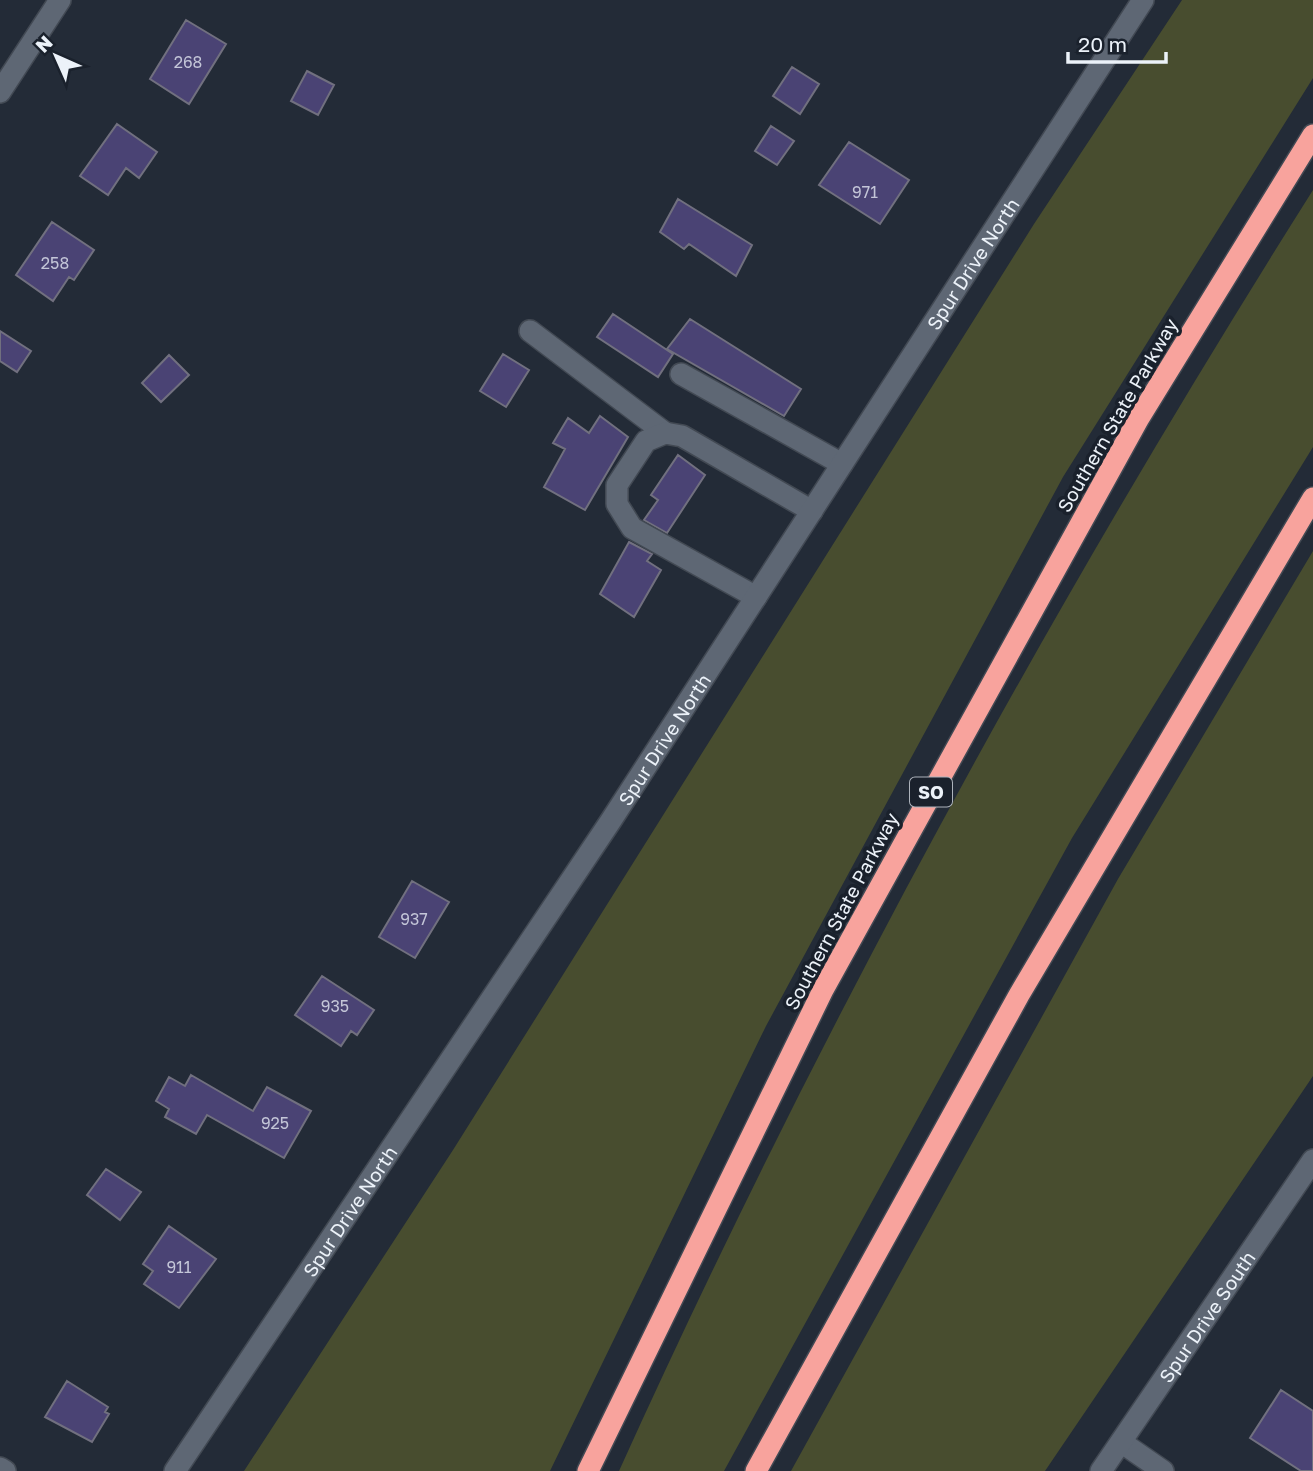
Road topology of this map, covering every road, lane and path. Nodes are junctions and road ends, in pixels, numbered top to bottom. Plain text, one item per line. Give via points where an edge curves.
1 (60, 0) edge
2 (1143, 0) edge
3 (0, 92) edge
4 (1313, 135) edge
5 (530, 331) dead end
6 (681, 374) dead end
7 (665, 433) junction
8 (842, 464) junction
9 (1313, 498) edge
10 (812, 511) junction
11 (756, 597) junction
12 (1313, 1160) edge
13 (1121, 1442) junction
14 (0, 1468) edge
15 (5, 1471) edge
16 (175, 1471) edge
17 (588, 1471) edge
18 (756, 1471) edge
19 (1101, 1471) edge
20 (1163, 1471) edge

1 - 3 street
2 - 8 street, Spur Drive North
4 - 17 highway, Southern State Parkway / SO via 1139,418 823,990
5 - 7 street
6 - 8 street
7 - 10 street via 682,436
7 - 11 street via 646,441 617,485 617,504 632,528
8 - 10 street, Spur Drive North
9 - 18 highway via 1019,995
10 - 11 street, Spur Drive North
11 - 16 street, Spur Drive North
12 - 13 street, Spur Drive South
13 - 19 street, Spur Drive South
13 - 20 street
14 - 15 street

